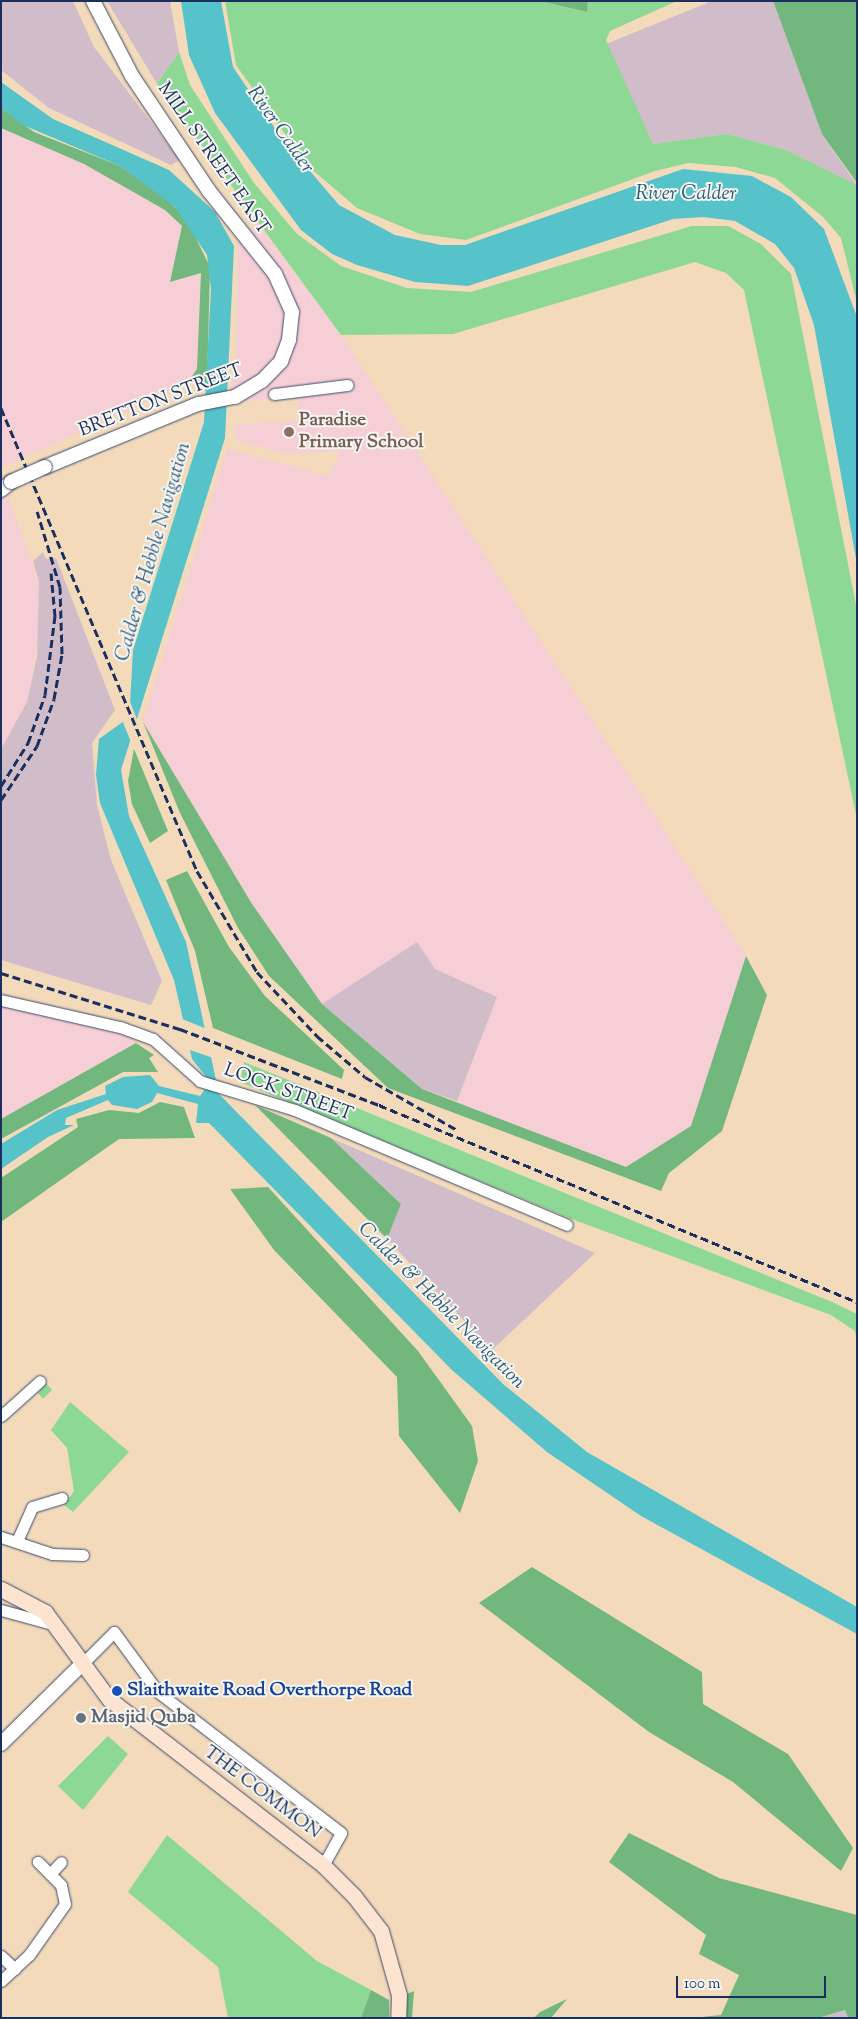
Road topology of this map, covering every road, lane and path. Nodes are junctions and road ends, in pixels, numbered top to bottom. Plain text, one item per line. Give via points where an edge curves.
1 (93, 1) edge
2 (289, 340) joint
3 (347, 385) dead end
4 (274, 394) dead end
5 (6, 486) edge
6 (1, 1000) edge
7 (567, 1225) dead end
8 (40, 1381) dead end
9 (1, 1416) edge
10 (62, 1498) dead end
11 (1, 1537) edge
12 (17, 1541) junction
13 (83, 1555) dead end
14 (1, 1589) edge
15 (1, 1610) edge
16 (56, 1625) junction
17 (80, 1666) junction
18 (1, 1744) edge
19 (38, 1862) dead end
20 (61, 1862) dead end
21 (323, 1865) junction
22 (50, 1874) junction
23 (1, 1956) edge
24 (15, 1969) junction
25 (1, 1981) edge
26 (398, 2018) edge

1 - 2 street, MILL STREET EAST via 132,76 209,191 275,274 292,312
2 - 5 street, BRETTON STREET, bridge via 281,361 262,381 235,397 198,404
3 - 4 street
6 - 7 street, LOCK STREET via 120,1027 154,1040 200,1082 227,1086
8 - 9 street
10 - 12 street via 32,1507
11 - 12 street
12 - 13 street via 52,1554
14 - 16 main road, THE COMMON via 45,1612
15 - 16 street
16 - 17 main road, THE COMMON
17 - 18 street
17 - 21 main road, THE COMMON via 142,1726
17 - 21 street via 114,1632 158,1692 341,1833
19 - 22 street
20 - 22 street
21 - 26 main road, THE COMMON via 381,1931 399,1995
22 - 24 street via 65,1893 62,1913
23 - 24 street
24 - 25 street

